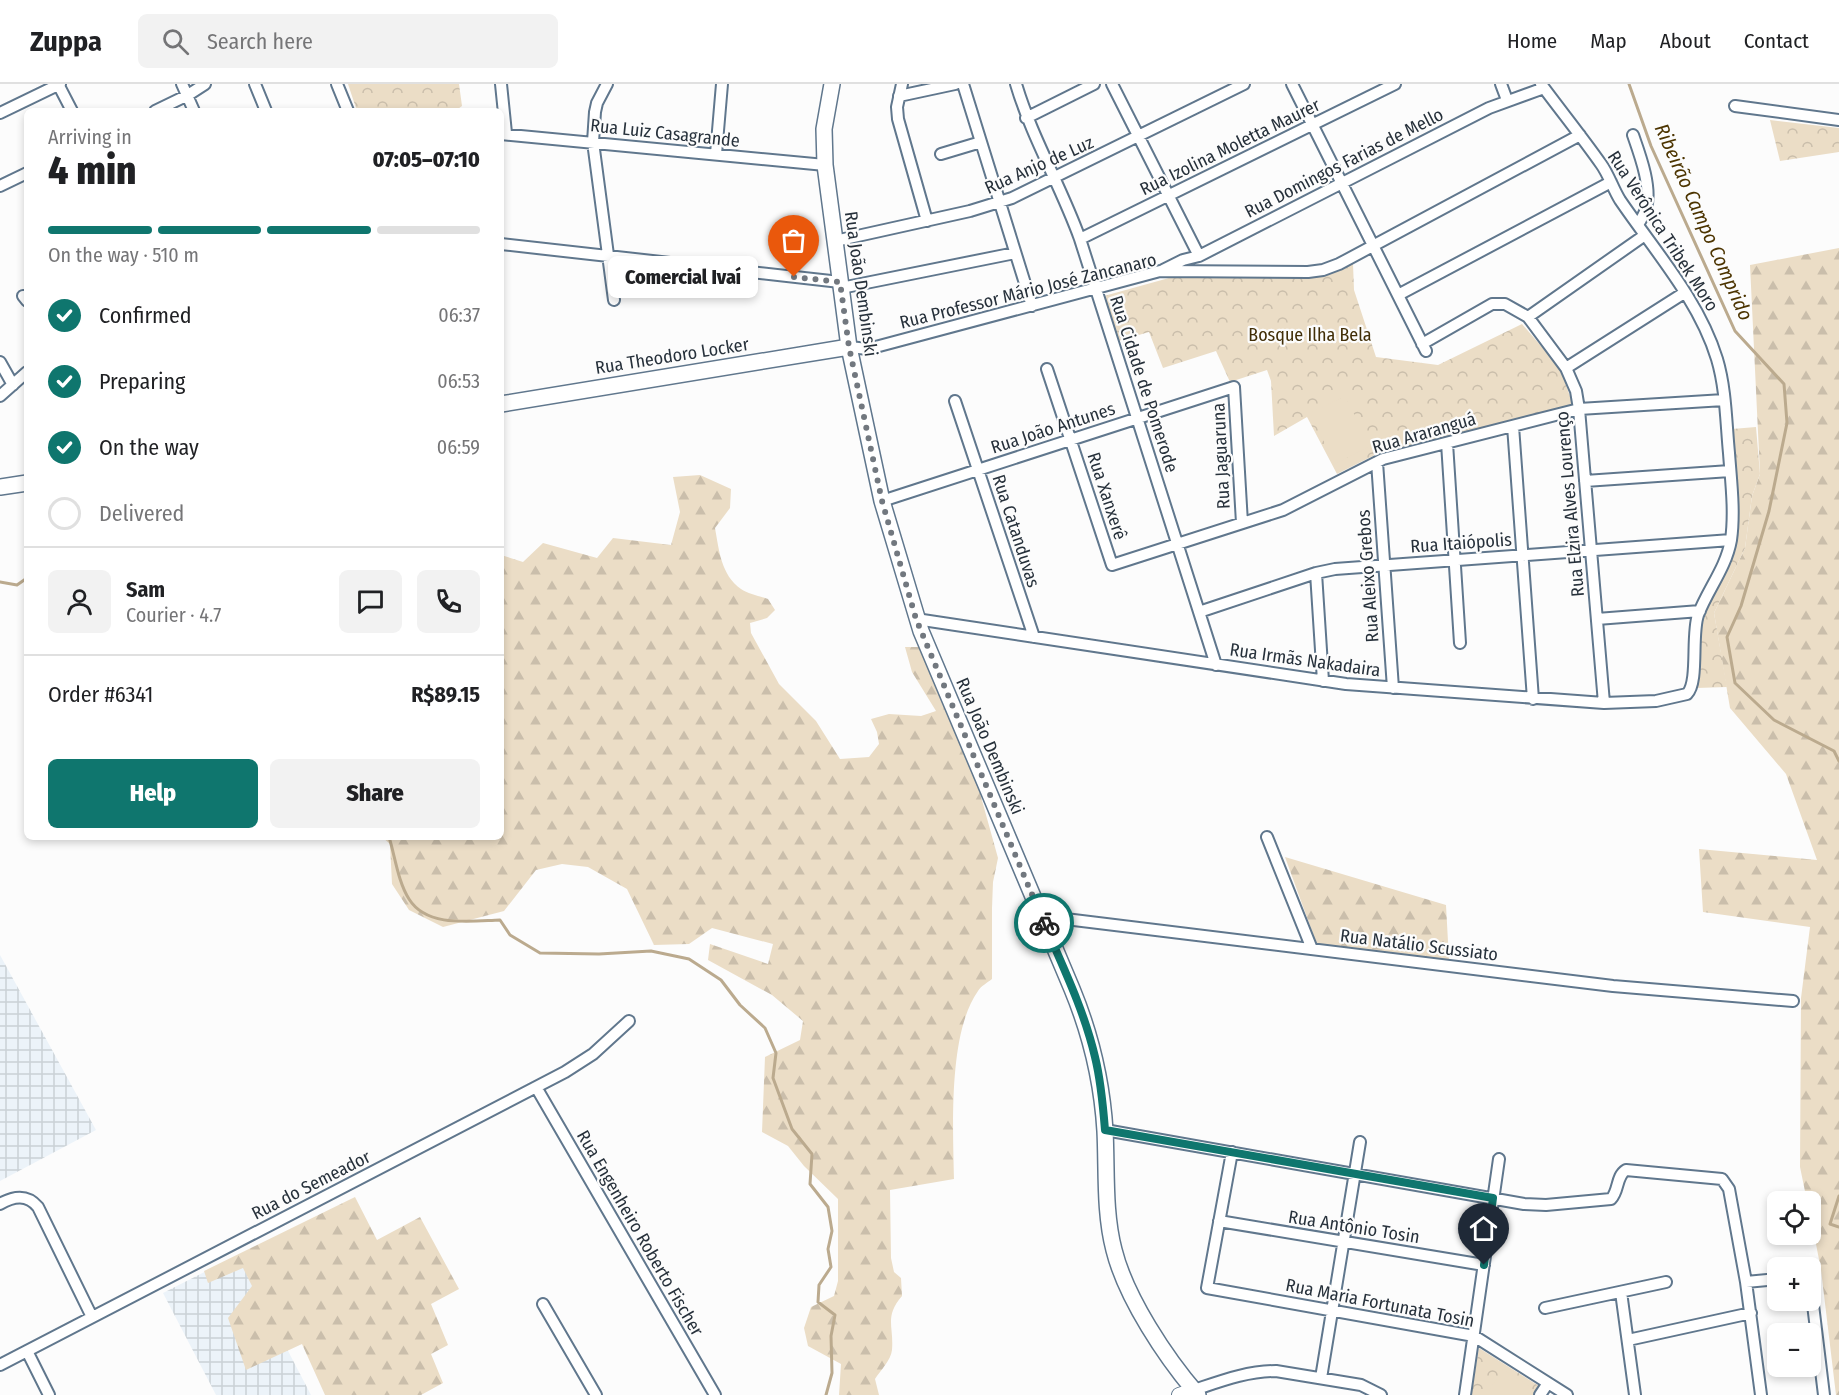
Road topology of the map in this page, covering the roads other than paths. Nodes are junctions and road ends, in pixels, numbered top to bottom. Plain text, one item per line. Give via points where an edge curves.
1 (59, 84) edge
2 (182, 84) edge
3 (206, 84) edge
4 (255, 84) edge
5 (337, 84) edge
6 (501, 84) edge
7 (607, 84) edge
8 (722, 84) edge
9 (832, 84) edge
10 (902, 84) edge
11 (955, 84) edge
12 (963, 84) edge
13 (1016, 84) edge
14 (1094, 84) edge
15 (1112, 84) edge
16 (1244, 84) edge
17 (1293, 84) edge
18 (1395, 84) edge
19 (1501, 84) edge
20 (1543, 86) edge
21 (188, 95) junction
22 (900, 96) junction
23 (1507, 100) junction
24 (1735, 106) dead end
25 (71, 108) edge
26 (161, 108) edge
27 (193, 108) edge
28 (265, 108) edge
29 (347, 108) edge
30 (502, 108) edge
31 (0, 113) edge
32 (1026, 118) junction
33 (1839, 120) edge
34 (1313, 125) junction
35 (504, 134) edge
36 (1580, 135) junction
37 (1633, 135) dead end
38 (1139, 137) junction
39 (593, 142) junction
40 (981, 142) junction
41 (716, 154) junction
42 (941, 154) dead end
43 (825, 165) junction
44 (24, 174) edge
45 (1055, 178) junction
46 (1611, 182) junction
47 (1342, 183) junction
48 (0, 186) edge
49 (1169, 196) junction
50 (1000, 203) junction
51 (927, 221) junction
52 (1638, 225) junction
53 (1645, 235) junction
54 (1080, 239) junction
55 (835, 241) junction
56 (504, 244) edge
57 (1373, 246) junction
58 (1015, 253) junction
59 (1199, 255) junction
60 (608, 256) junction
61 (1160, 272) junction
62 (841, 285) junction
63 (1096, 289) junction
64 (1684, 292) junction
65 (1398, 295) junction
66 (614, 300) dead end
67 (1032, 306) junction
68 (1528, 317) junction
69 (849, 347) junction
70 (0, 362) edge
71 (1047, 369) dead end
72 (1566, 369) junction
73 (24, 375) edge
74 (13, 385) junction
75 (1234, 387) joint
76 (0, 396) edge
77 (1724, 400) junction
78 (955, 401) dead end
79 (504, 404) edge
80 (1579, 409) junction
81 (1137, 418) junction
82 (1513, 426) junction
83 (1071, 440) junction
84 (1447, 443) junction
85 (1377, 462) junction
86 (978, 470) junction
87 (1730, 471) junction
88 (1585, 481) junction
89 (24, 483) edge
90 (0, 487) edge
91 (882, 501) junction
92 (1242, 523) junction
93 (1731, 540) junction
94 (1178, 544) junction
95 (1591, 550) junction
96 (1522, 555) junction
97 (1455, 560) junction
98 (1112, 565) joint
99 (1384, 566) junction
100 (1316, 573) junction
101 (1700, 611) junction
102 (1199, 612) junction
103 (916, 619) junction
104 (1596, 619) junction
105 (1034, 637) junction
106 (1460, 643) dead end
107 (1216, 665) junction
108 (1323, 681) junction
109 (1393, 688) junction
110 (1690, 690) joint
111 (1533, 699) junction
112 (1604, 703) junction
113 (1267, 837) dead end
114 (1041, 916) junction
115 (1312, 949) junction
116 (1793, 1001) dead end
117 (629, 1021) dead end
118 (536, 1088) junction
119 (1105, 1130) junction
120 (1360, 1142) dead end
121 (1232, 1152) junction
122 (1499, 1159) dead end
123 (1355, 1174) junction
124 (1493, 1198) junction
125 (0, 1204) edge
126 (1219, 1221) junction
127 (1344, 1242) junction
128 (1484, 1265) junction
129 (1767, 1280) edge
130 (1666, 1282) dead end
131 (1746, 1282) junction
132 (1621, 1292) junction
133 (543, 1304) dead end
134 (1545, 1308) dead end
135 (1332, 1311) junction
136 (1814, 1311) edge
137 (1751, 1313) junction
138 (93, 1317) junction
139 (1474, 1336) junction
140 (1628, 1340) junction
141 (27, 1351) junction
142 (0, 1365) edge
143 (1321, 1378) junction
144 (1548, 1383) junction
145 (1196, 1393) edge
146 (49, 1395) edge
147 (596, 1395) edge
148 (715, 1395) edge
149 (1179, 1395) edge
150 (1381, 1395) edge
151 (1465, 1395) edge
152 (1539, 1395) edge
153 (1567, 1395) edge
154 (1635, 1395) edge
155 (1761, 1395) edge
156 (1824, 1395) edge

1 - 25 street
1 - 31 street
2 - 21 street
3 - 21 street
4 - 28 street
5 - 29 street
6 - 30 street
7 - 39 street via 597,103
8 - 41 street
9 - 43 main road, Rua João Dembinski via 824,129
10 - 22 street
11 - 22 street
12 - 40 street
13 - 32 street, Rua Cidade de Pomerode
14 - 32 street
15 - 38 street
16 - 38 street, Rua Anjo de Luz
17 - 34 street
18 - 34 street, Rua Izolina Moletta Maurer
19 - 23 street
20 - 23 street, Rua Domingos Farias de Mello
20 - 36 street, Rua Verônica Tribek Moro
21 - 26 street
21 - 27 street
22 - 51 street via 898,119
23 - 47 street, Rua Domingos Farias de Mello
24 - 33 street
32 - 45 street, Rua Cidade de Pomerode
34 - 47 street
34 - 49 street, Rua Izolina Moletta Maurer
35 - 39 street, Rua Luiz Casagrande
36 - 46 street, Rua Verônica Tribek Moro
36 - 57 street, Rua Professor Mário José Zancanaro
37 - 52 street via 1642,160 1647,197
38 - 45 street, Rua Anjo de Luz
38 - 49 street
39 - 41 street, Rua Luiz Casagrande
39 - 60 street
40 - 42 street
40 - 50 street
41 - 43 street, Rua Luiz Casagrande
43 - 55 main road, Rua João Dembinski
44 - 48 street
45 - 50 street, Rua Anjo de Luz
45 - 54 street, Rua Cidade de Pomerode
46 - 52 street, Rua Verônica Tribek Moro
46 - 65 street
47 - 57 street
47 - 59 street, Rua Domingos Farias de Mello
49 - 54 street, Rua Izolina Moletta Maurer
49 - 59 street
50 - 51 street, Rua Anjo de Luz
50 - 58 street
51 - 55 street, Rua Anjo de Luz
52 - 53 street, Rua Verônica Tribek Moro
53 - 64 street, Rua Verônica Tribek Moro
53 - 68 street
54 - 63 street, Rua Cidade de Pomerode
55 - 62 main road, Rua João Dembinski
56 - 60 street
57 - 61 street, Rua Professor Mário José Zancanaro via 1316,272
57 - 65 street
58 - 62 street
58 - 67 street
59 - 61 street, Rua Domingos Farias de Mello
60 - 62 street
60 - 66 street
61 - 63 street, Rua Professor Mário José Zancanaro
62 - 69 main road, Rua João Dembinski
63 - 67 street, Rua Professor Mário José Zancanaro
63 - 81 street, Rua Cidade de Pomerode
64 - 72 street
64 - 77 street, Rua Verônica Tribek Moro via 1712,344
65 - 68 street via 1424,348 1496,303
67 - 69 street, Rua Professor Mário José Zancanaro via 868,349
68 - 72 street, Rua Elzira Alves Lourenço
69 - 79 main road, Rua Theodoro Locker
69 - 91 main road, Rua João Dembinski
70 - 74 street
71 - 83 street, Rua Xanxerê
72 - 80 street, Rua Elzira Alves Lourenço
73 - 74 street
74 - 76 street
75 - 81 street, Rua João Antunes
75 - 92 street, Rua Jaguaruna
77 - 80 street, Rua Araranguá
77 - 87 street, Rua Verônica Tribek Moro
78 - 86 street, Rua Catanduvas
80 - 82 street, Rua Araranguá
80 - 88 street, Rua Elzira Alves Lourenço
81 - 83 street, Rua João Antunes
81 - 94 street, Rua Cidade de Pomerode
82 - 84 street, Rua Araranguá
82 - 96 street
83 - 86 street, Rua João Antunes
83 - 98 street, Rua Xanxerê
84 - 85 street, Rua Araranguá
84 - 97 street
85 - 92 street, Rua Araranguá via 1295,505
85 - 99 street, Rua Aleixo Grebos
86 - 91 street, Rua João Antunes
86 - 105 street, Rua Catanduvas
87 - 88 street
87 - 93 street, Rua Verônica Tribek Moro
88 - 95 street, Rua Elzira Alves Lourenço
89 - 90 main road
91 - 103 main road, Rua João Dembinski
92 - 94 street, Rua Araranguá
93 - 95 street, Rua Itaiópolis
93 - 101 street, Rua Verônica Tribek Moro via 1724,564
94 - 98 street, Rua Araranguá
94 - 102 street, Rua Cidade de Pomerode
95 - 96 street, Rua Itaiópolis
95 - 104 street, Rua Elzira Alves Lourenço
96 - 97 street, Rua Itaiópolis
96 - 111 street
97 - 99 street, Rua Itaiópolis
97 - 106 street
99 - 100 street, Rua Itaiópolis
99 - 109 street, Rua Aleixo Grebos
100 - 102 street, Rua Itaiópolis
100 - 108 street
101 - 104 street
101 - 110 street, Rua Verônica Tribek Moro via 1694,629
102 - 107 street, Rua Cidade de Pomerode
103 - 105 street, Rua Irmãs Nakadaira
103 - 114 main road, Rua João Dembinski
104 - 112 street, Rua Elzira Alves Lourenço
105 - 107 street, Rua Irmãs Nakadaira
107 - 108 street, Rua Irmãs Nakadaira
108 - 109 street, Rua Irmãs Nakadaira
109 - 111 street, Rua Irmãs Nakadaira
110 - 112 street, Rua Irmãs Nakadaira via 1667,699
111 - 112 street, Rua Irmãs Nakadaira
113 - 115 street
114 - 115 street, Rua Natálio Scussiato
114 - 119 main road, Rua João Dembinski via 1089,1035 1100,1080
115 - 116 street, Rua Natálio Scussiato via 1613,986
117 - 118 street, Rua do Semeador via 593,1054
118 - 138 street, Rua do Semeador
118 - 148 street, Rua Engenheiro Roberto Fischer
119 - 121 street
119 - 145 main road, Rua João Dembinski via 1109,1222 1122,1276 1138,1310
120 - 123 street
121 - 123 street
121 - 126 street
122 - 124 street
123 - 124 street
123 - 127 street
124 - 128 street
124 - 131 street via 1546,1206 1607,1200 1616,1193 1623,1172 1629,1170 1718,1178 1729,1189
125 - 138 street via 22,1197 38,1207
126 - 127 street, Rua Antônio Tosin
126 - 135 street, Rua Maria Fortunata Tosin via 1207,1288
127 - 128 street, Rua Antônio Tosin
127 - 135 street
128 - 139 street
129 - 131 street
130 - 132 street
131 - 137 street
132 - 134 street
132 - 140 street
133 - 147 street
135 - 139 street, Rua Maria Fortunata Tosin
135 - 143 street
136 - 156 street
137 - 140 street
137 - 155 street
138 - 141 street, Rua do Semeador
139 - 144 street, Rua Maria Fortunata Tosin
139 - 151 street
140 - 154 street
141 - 142 street, Rua do Semeador
141 - 146 street
143 - 145 street via 1263,1371 1241,1375
143 - 150 street via 1367,1387
144 - 152 street
144 - 153 street, Rua Maria Fortunata Tosin
145 - 149 street

